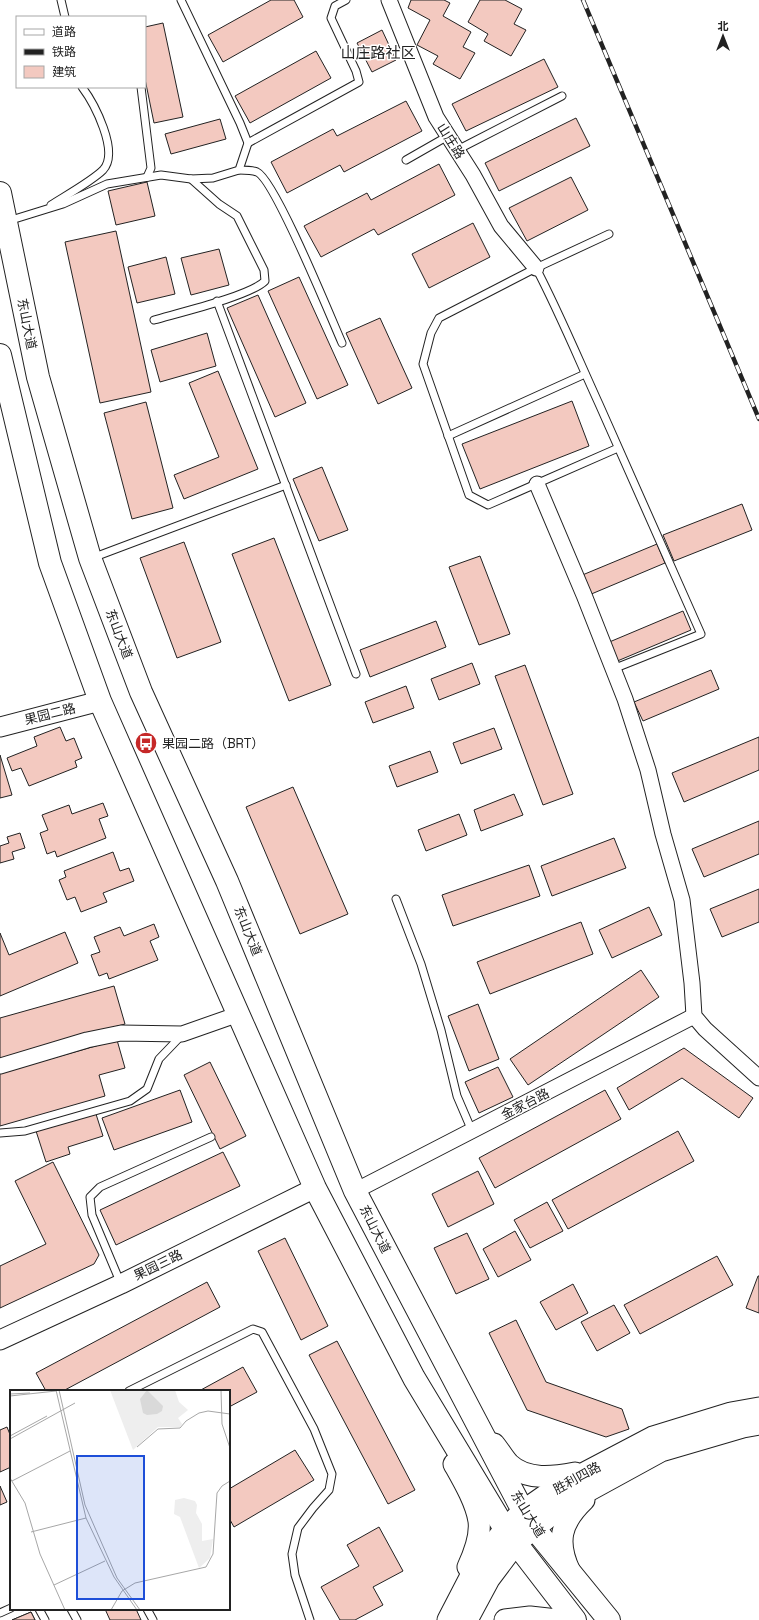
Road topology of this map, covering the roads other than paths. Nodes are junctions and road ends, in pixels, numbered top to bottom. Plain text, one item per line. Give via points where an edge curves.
1 (61, 0) edge
2 (181, 0) edge
3 (346, 0) edge
4 (389, 0) edge
5 (65, 16) edge
6 (83, 88) edge
7 (140, 88) edge
8 (562, 96) dead end
9 (448, 136) junction
10 (248, 143) junction
11 (457, 150) junction
12 (406, 160) dead end
13 (239, 170) junction
14 (147, 177) junction
15 (191, 179) junction
16 (0, 192) edge
17 (44, 210) junction
18 (7, 221) junction
19 (609, 234) dead end
20 (536, 268) junction
21 (217, 301) junction
22 (154, 320) dead end
23 (342, 343) dead end
24 (0, 355) edge
25 (586, 374) junction
26 (448, 436) junction
27 (618, 448) junction
28 (537, 484) junction
29 (286, 485) junction
30 (90, 558) junction
31 (614, 669) junction
32 (356, 674) dead end
33 (100, 701) junction
34 (0, 727) edge
35 (396, 899) dead end
36 (239, 1014) junction
37 (694, 1016) junction
38 (182, 1034) junction
39 (0, 1066) edge
40 (759, 1078) edge
41 (472, 1131) junction
42 (0, 1133) edge
43 (211, 1137) dead end
44 (315, 1188) junction
45 (355, 1191) junction
46 (121, 1284) junction
47 (0, 1340) edge
48 (414, 1378) junction
49 (455, 1384) junction
50 (131, 1390) edge
51 (759, 1408) edge
52 (759, 1424) edge
53 (596, 1477) junction
54 (529, 1519) junction
55 (511, 1536) junction
56 (572, 1574) junction
57 (10, 1608) edge
58 (40, 1610) edge
59 (72, 1610) edge
60 (148, 1610) edge
61 (0, 1613) edge
62 (45, 1620) edge
63 (77, 1620) edge
64 (153, 1620) edge
65 (310, 1620) edge
66 (447, 1620) edge
67 (467, 1620) edge
68 (505, 1620) edge
69 (557, 1620) edge
70 (575, 1620) edge
71 (609, 1620) edge

1 - 5 lane
2 - 10 lane
3 - 10 lane via 335,6 331,18 359,82
4 - 9 street, 山庄路 via 436,117
6 - 17 lane via 92,99 108,140 108,159 103,169
7 - 14 lane via 151,168
8 - 11 lane
9 - 11 street, 山庄路
9 - 12 lane
10 - 13 lane
11 - 20 street, 山庄路 via 501,226
13 - 15 lane via 213,178
13 - 23 lane via 258,172 268,183 307,261
14 - 15 lane via 161,175
14 - 17 lane via 107,184
15 - 21 lane via 237,216 264,270 265,281 259,286
16 - 18 main road, 东山大道
17 - 18 lane
18 - 30 main road, 东山大道 via 38,377
19 - 20 lane
20 - 25 lane
20 - 26 lane via 439,318 431,333 423,364
21 - 22 lane
21 - 29 lane
24 - 33 main road, 东山大道 via 50,563
25 - 26 lane
25 - 27 lane
26 - 28 lane via 469,495 488,505
27 - 28 lane
27 - 31 lane via 701,634
28 - 31 street
29 - 30 lane
29 - 32 lane
30 - 45 main road, 东山大道 via 141,692 227,881
31 - 37 street via 648,770 682,900
33 - 34 street, 果园二路
33 - 36 main road, 东山大道
35 - 41 lane via 422,964 457,1096
36 - 38 street
36 - 44 main road, 东山大道
37 - 40 street
37 - 41 street, 金家台路
38 - 39 street via 121,1033 86,1040
38 - 42 lane via 159,1059 147,1089 130,1101 25,1131
41 - 45 street, 金家台路
43 - 46 lane via 100,1187 90,1197 92,1215
44 - 46 street, 果园三路
44 - 48 main road, 东山大道
45 - 49 main road, 东山大道
46 - 47 street, 果园三路
48 - 55 main road, 东山大道
48 - 66 main road via 435,1430 467,1487 479,1522 478,1539 472,1558
49 - 53 main road via 510,1465 529,1476
49 - 54 main road, 东山大道
50 - 65 lane via 253,1330 262,1332 314,1429 332,1474 329,1490 298,1528 292,1554
51 - 53 main road, 胜利四路 via 731,1413 653,1436
52 - 53 main road, 胜利四路 via 661,1451
53 - 54 main road, 胜利四路 via 566,1503
53 - 56 main road via 563,1526 561,1542 564,1558
54 - 55 main road, 胜利四路
54 - 56 main road, 东山大道
55 - 66 main road, 胜利四路 via 477,1564
55 - 67 main road, 胜利四路
55 - 70 main road, 东山大道
56 - 71 main road, 东山大道
57 - 61 lane
58 - 62 lane
59 - 63 lane
60 - 64 lane
68 - 69 main road via 530,1617

